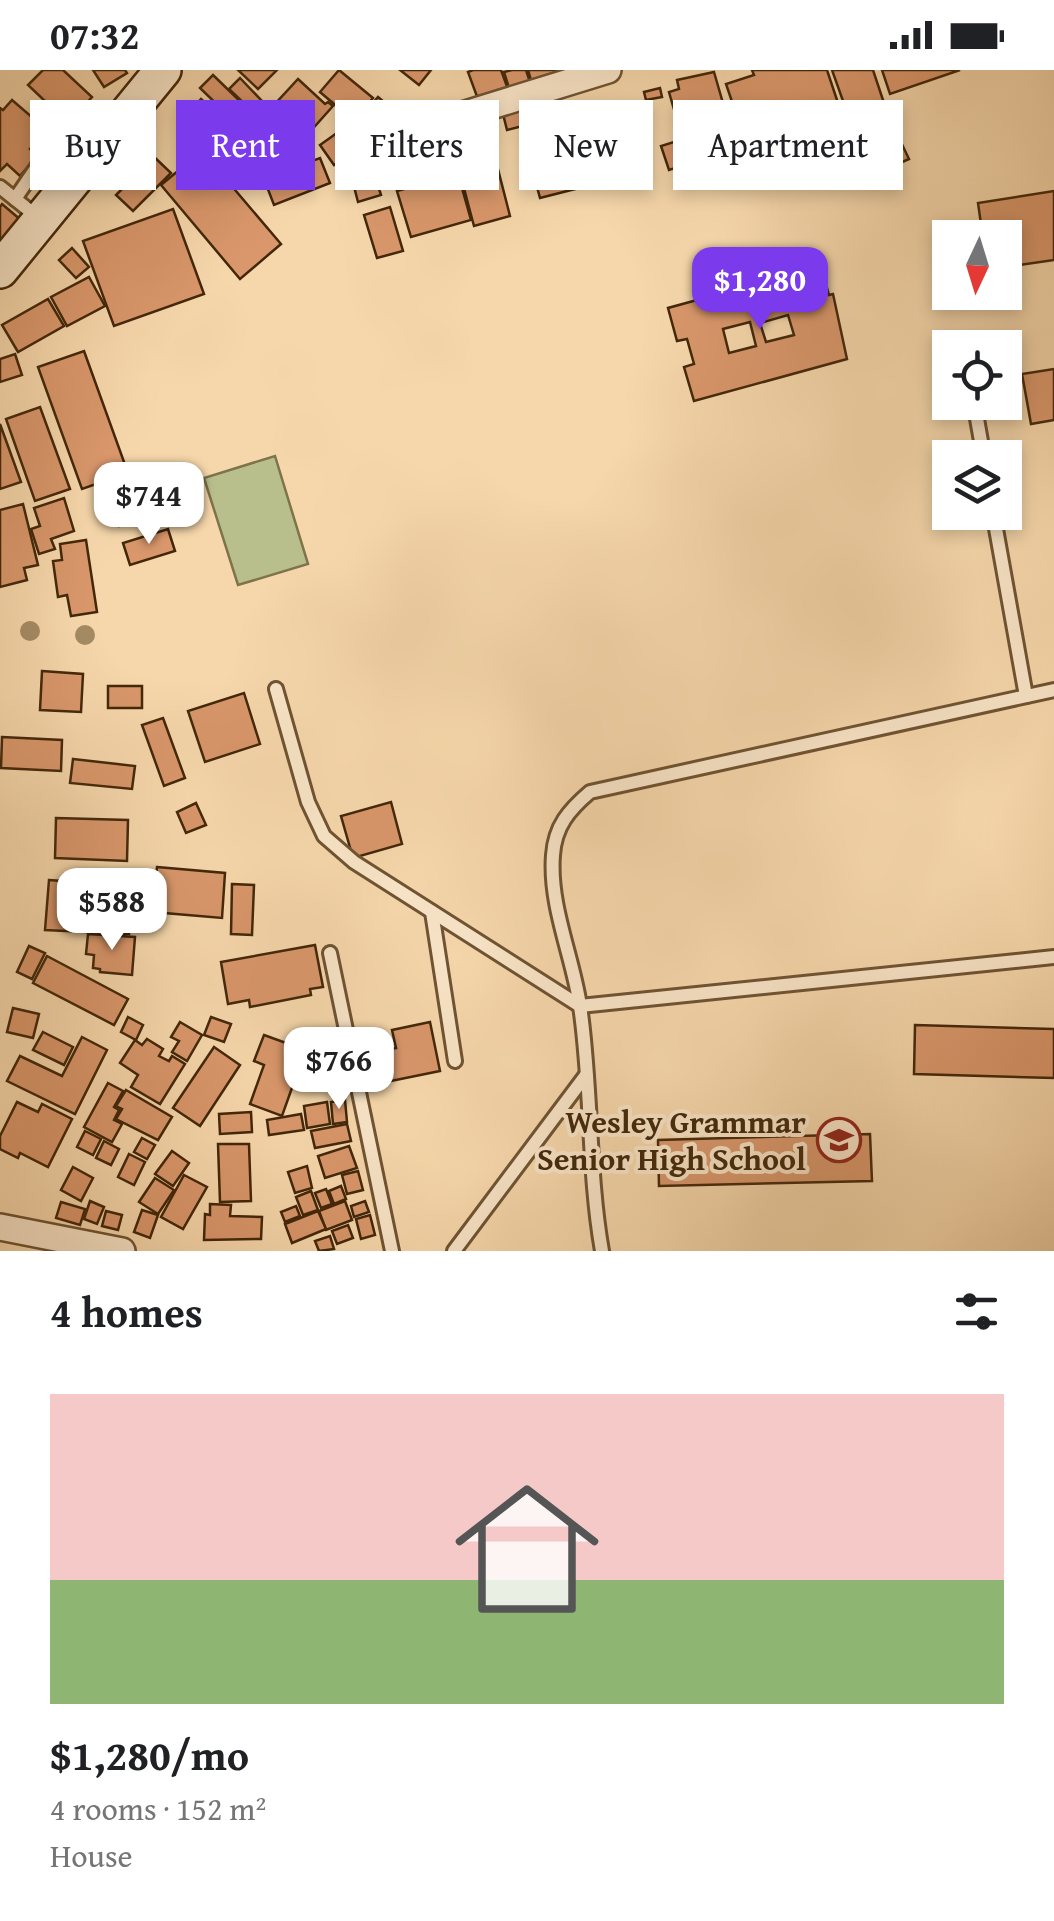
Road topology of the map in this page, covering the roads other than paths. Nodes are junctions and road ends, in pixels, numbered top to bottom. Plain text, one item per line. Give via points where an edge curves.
1 (162, 70) edge
2 (608, 70) edge
3 (499, 104) edge
4 (0, 187) edge
5 (35, 190) edge
6 (29, 210) junction
7 (0, 270) edge
8 (997, 530) edge
9 (276, 689) dead end
10 (1054, 690) edge
11 (1026, 696) junction
12 (432, 912) junction
13 (330, 953) dead end
14 (1054, 957) edge
15 (580, 1006) junction
16 (455, 1061) dead end
17 (586, 1076) junction
18 (0, 1228) edge
19 (122, 1251) edge
20 (392, 1251) edge
21 (454, 1251) edge
22 (602, 1251) edge

1 - 6 main road
2 - 3 street
4 - 6 lane
5 - 6 lane
6 - 7 main road
8 - 11 lane
9 - 12 lane via 324,836
10 - 11 lane
11 - 15 lane via 590,792 557,829 552,856
12 - 15 lane
12 - 16 lane
13 - 20 lane
14 - 15 lane
15 - 17 lane
17 - 21 lane
17 - 22 lane
18 - 19 street

